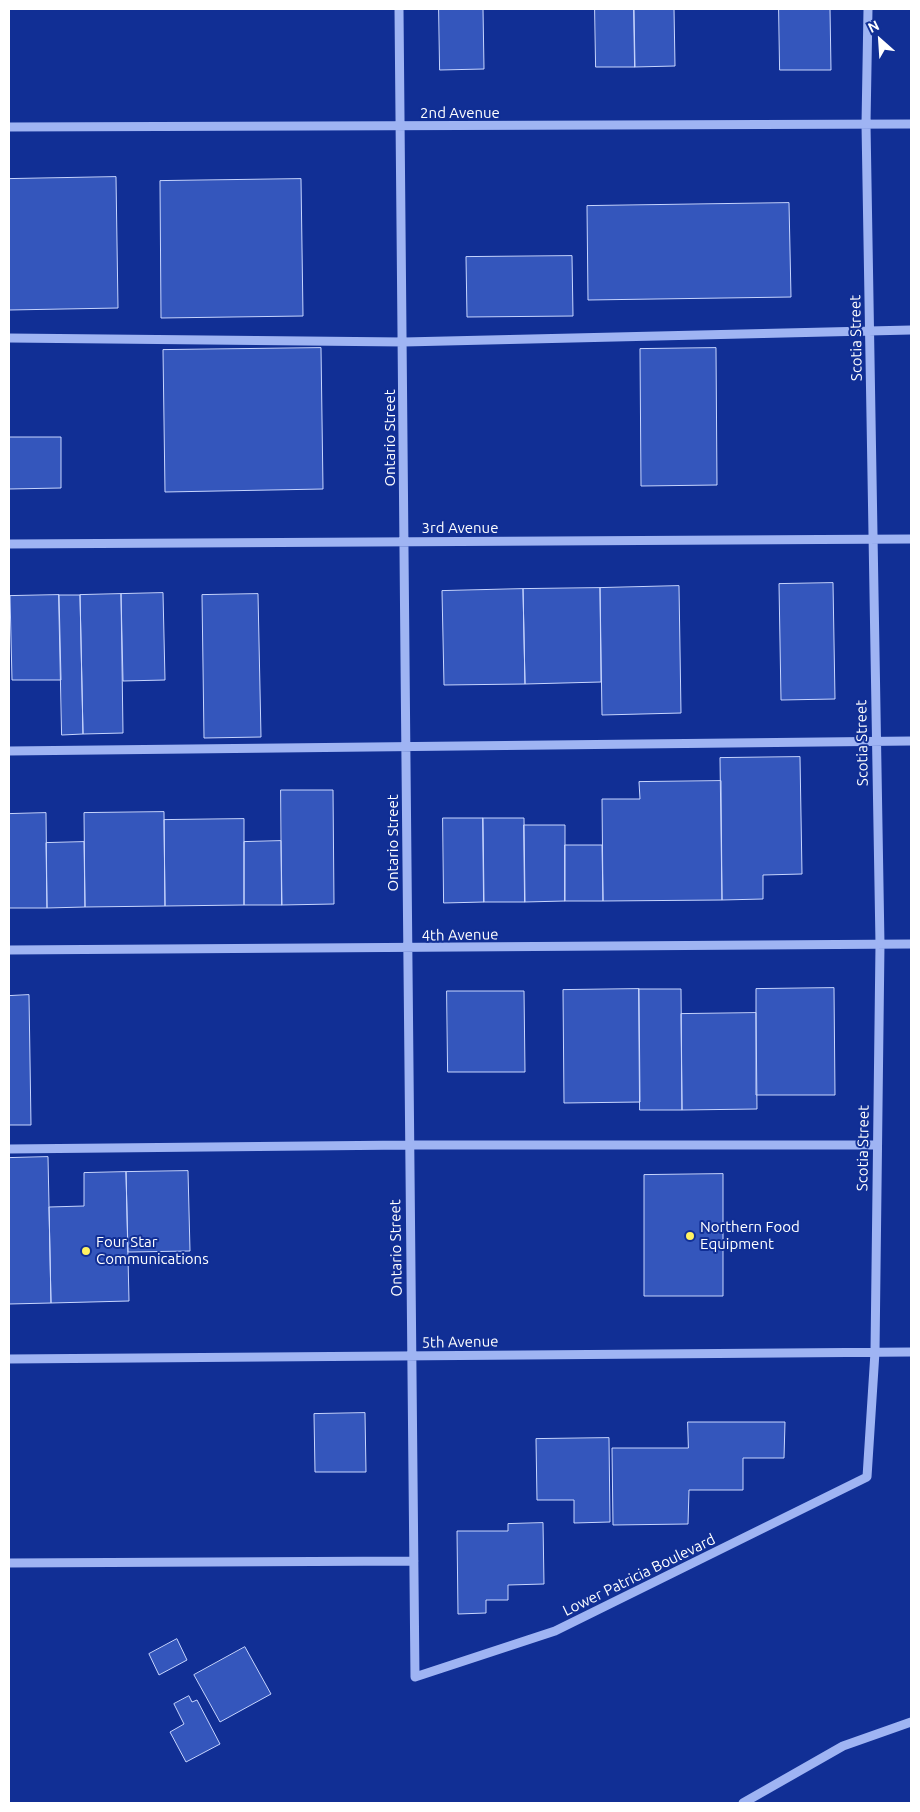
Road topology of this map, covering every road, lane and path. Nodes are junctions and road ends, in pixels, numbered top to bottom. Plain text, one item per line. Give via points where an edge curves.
1 (399, 9) edge
2 (868, 9) edge
3 (866, 124) junction
4 (911, 124) edge
5 (9, 127) edge
6 (400, 127) junction
7 (870, 330) junction
8 (911, 330) edge
9 (9, 338) edge
10 (404, 342) junction
11 (872, 539) junction
12 (911, 539) edge
13 (404, 542) junction
14 (9, 544) edge
15 (876, 742) junction
16 (911, 742) edge
17 (406, 747) junction
18 (9, 751) edge
19 (880, 944) junction
20 (911, 944) edge
21 (408, 949) junction
22 (9, 950) edge
23 (408, 1145) junction
24 (877, 1145) junction
25 (9, 1149) edge
26 (875, 1352) junction
27 (911, 1352) edge
28 (411, 1356) junction
29 (9, 1359) edge
30 (867, 1477) joint
31 (414, 1561) junction
32 (9, 1564) edge
33 (415, 1677) joint
34 (911, 1722) edge
35 (743, 1803) edge

1 - 6 street, Ontario Street
2 - 3 street, Scotia Street
3 - 4 street, 2nd Avenue
3 - 6 street, 2nd Avenue
3 - 7 street, Scotia Street
5 - 6 street, 2nd Avenue
6 - 10 street, Ontario Street
7 - 8 street
7 - 10 street
7 - 11 street, Scotia Street
9 - 10 street
10 - 13 street, Ontario Street
11 - 12 street, 3rd Avenue
11 - 13 street, 3rd Avenue
11 - 15 street, Scotia Street
13 - 14 street, 3rd Avenue
13 - 17 street, Ontario Street
15 - 16 street
15 - 17 street
15 - 19 street, Scotia Street
17 - 18 street
17 - 21 street, Ontario Street
19 - 20 street, 4th Avenue
19 - 21 street, 4th Avenue
19 - 24 street, Scotia Street
21 - 22 street, 4th Avenue
21 - 23 street, Ontario Street
23 - 24 street
23 - 25 street
23 - 28 street, Ontario Street
24 - 26 street, Scotia Street
26 - 27 street, 5th Avenue
26 - 28 street, 5th Avenue
26 - 30 street, Scotia Street
28 - 29 street, 5th Avenue
28 - 31 street, Ontario Street
30 - 33 street, Lower Patricia Boulevard via 555,1632
31 - 32 street
31 - 33 street, Ontario Street
34 - 35 street via 843,1746

